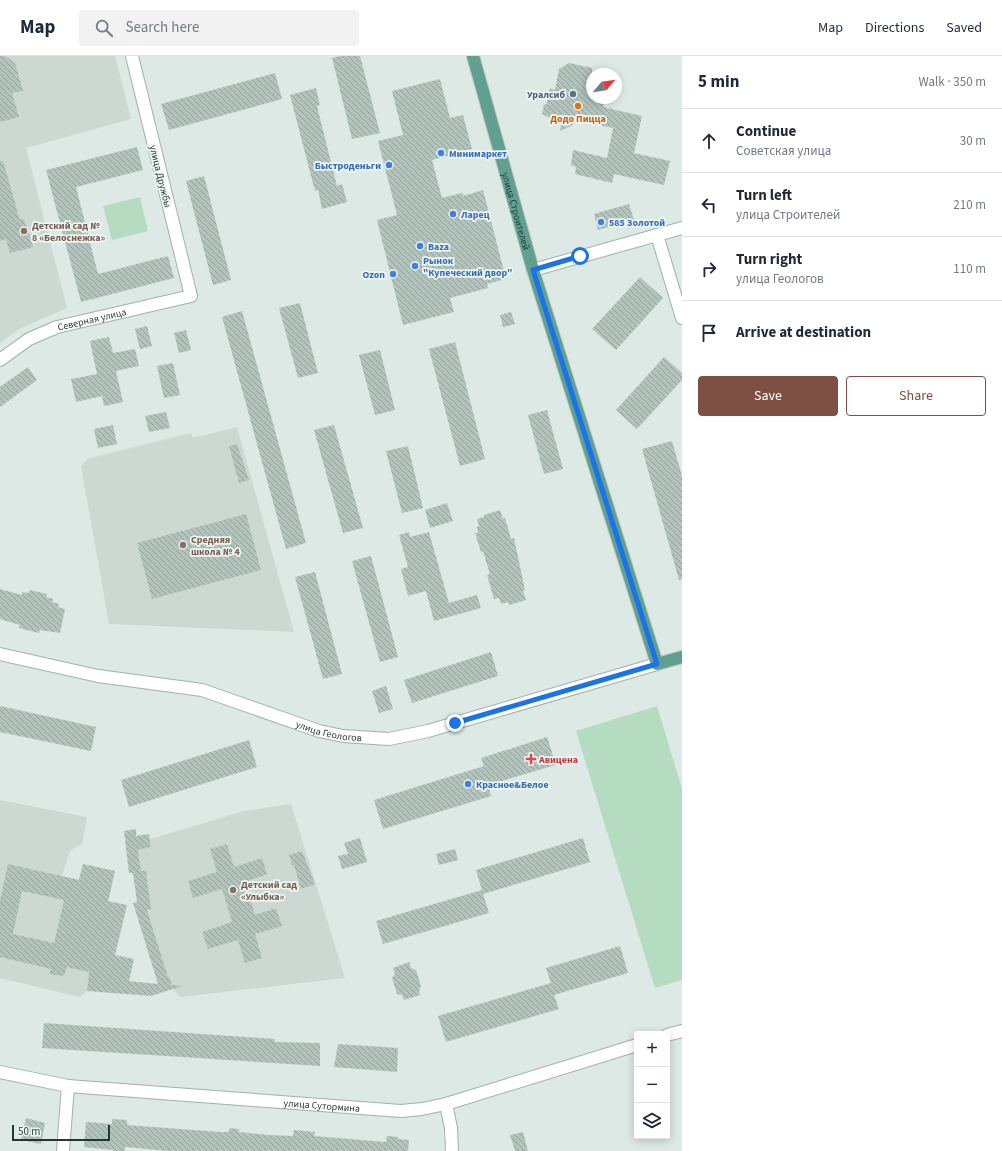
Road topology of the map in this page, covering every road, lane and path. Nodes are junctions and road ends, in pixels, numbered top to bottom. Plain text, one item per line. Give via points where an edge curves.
1 (132, 56) edge
2 (472, 56) edge
3 (682, 228) edge
4 (657, 234) junction
5 (533, 270) junction
6 (191, 296) joint
7 (682, 318) edge
8 (0, 360) edge
9 (0, 654) edge
10 (682, 657) edge
11 (657, 664) junction
12 (682, 1031) edge
13 (670, 1034) edge
14 (634, 1045) edge
15 (0, 1072) edge
16 (68, 1086) junction
17 (446, 1104) junction
18 (63, 1151) edge
19 (452, 1151) edge

1 - 6 street, улица Дружбы
2 - 5 main road, улица Строителей
3 - 4 street
4 - 5 street
4 - 7 street
5 - 11 main road, улица Строителей
6 - 8 street, Северная улица via 57,327 29,339
9 - 11 street, улица Геологов via 98,676 202,690 319,731 343,736 389,739 428,731
10 - 11 main road
12 - 13 street
14 - 17 street, улица Сутормина
15 - 16 street, улица Сутормина
16 - 17 street, улица Сутормина via 401,1111
16 - 18 street
17 - 19 street

